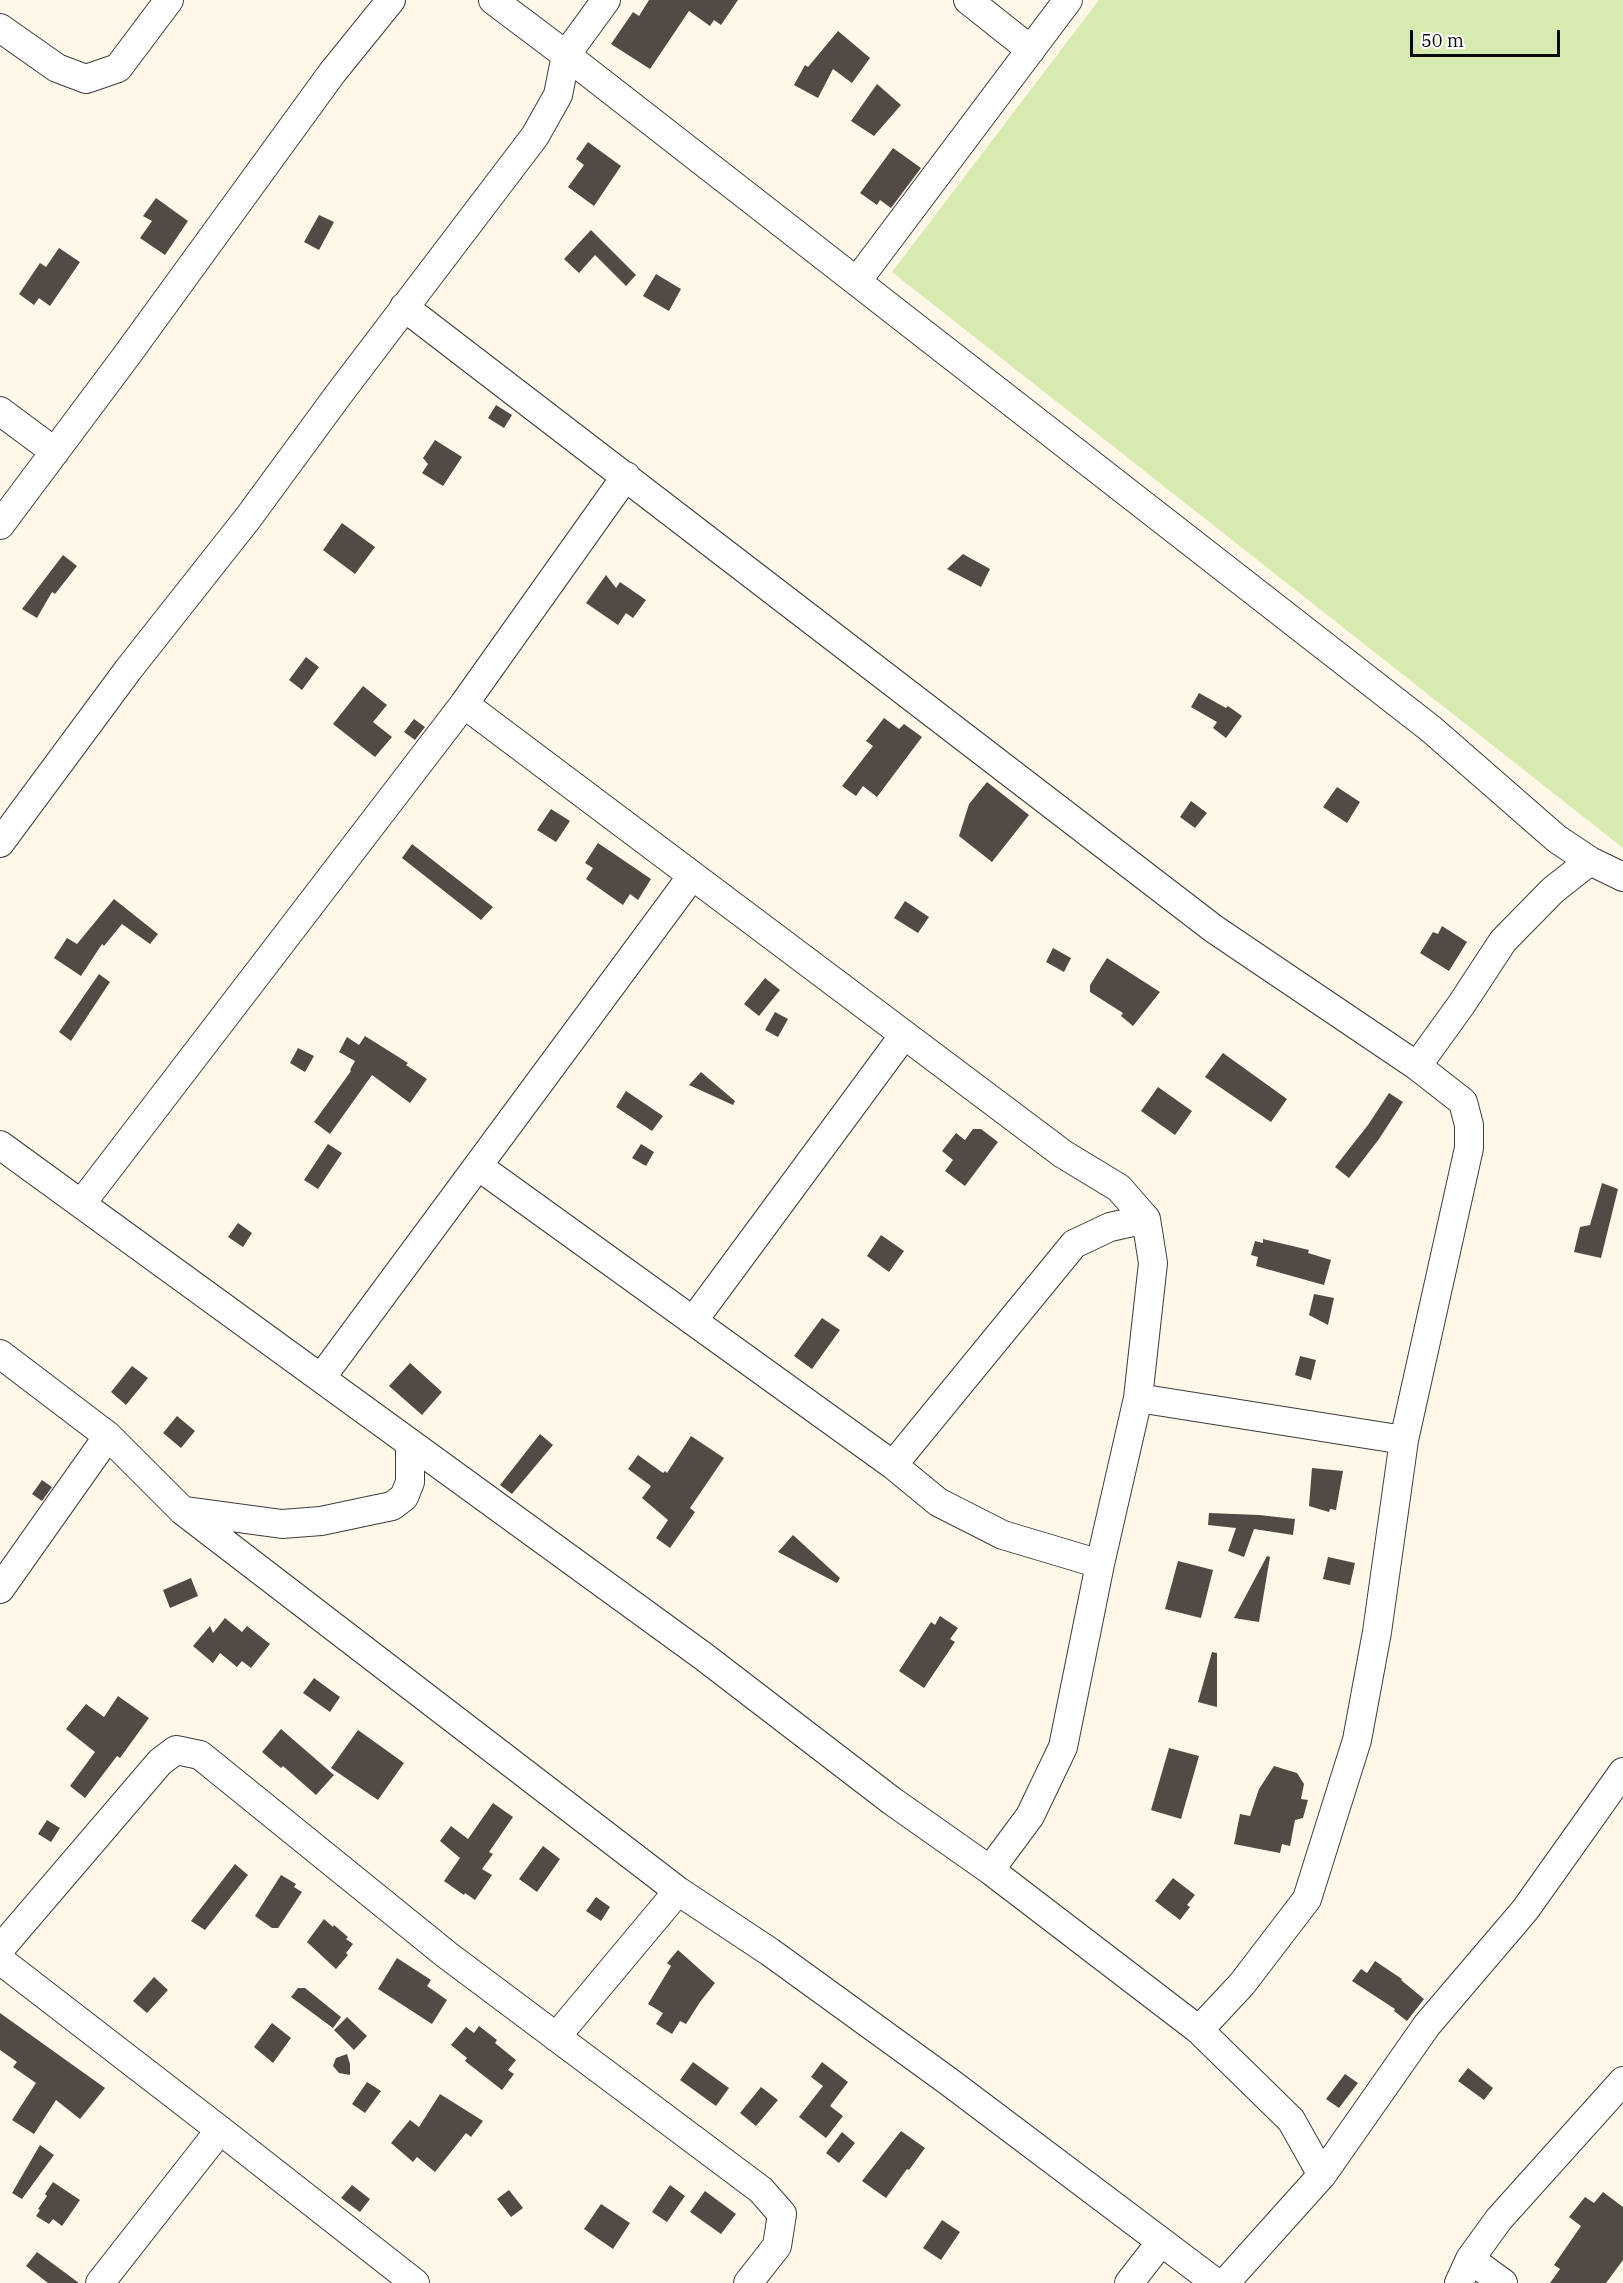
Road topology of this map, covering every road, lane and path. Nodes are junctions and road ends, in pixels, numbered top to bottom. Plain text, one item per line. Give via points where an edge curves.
1 (170, 0) edge
2 (391, 0) edge
3 (493, 0) edge
4 (606, 0) edge
5 (968, 0) edge
6 (1068, 0) edge
7 (0, 28) edge
8 (1031, 50) junction
9 (566, 55) junction
10 (856, 281) junction
11 (404, 307) junction
12 (0, 411) edge
13 (55, 452) junction
14 (626, 476) junction
15 (0, 525) edge
16 (464, 704) junction
17 (1557, 839) junction
18 (0, 843) edge
19 (1590, 861) junction
20 (692, 876) junction
21 (1623, 877) edge
22 (1554, 890) junction
23 (904, 1035) junction
24 (1417, 1066) junction
25 (0, 1145) edge
26 (478, 1166) junction
27 (81, 1204) junction
28 (1146, 1220) junction
29 (693, 1321) junction
30 (0, 1354) edge
31 (321, 1378) junction
32 (1138, 1398) junction
33 (108, 1436) junction
34 (1404, 1440) junction
35 (410, 1443) junction
36 (893, 1465) junction
37 (183, 1511) junction
38 (1100, 1564) junction
39 (0, 1589) edge
40 (1623, 1772) edge
41 (990, 1870) junction
42 (678, 1891) junction
43 (0, 1948) edge
44 (0, 1960) edge
45 (1199, 2030) junction
46 (556, 2037) junction
47 (1623, 2081) edge
48 (220, 2130) junction
49 (1322, 2175) junction
50 (1161, 2242) junction
51 (1465, 2271) edge
52 (399, 2278) edge
53 (100, 2283) edge
54 (748, 2283) edge
55 (1129, 2283) edge
56 (1216, 2283) edge
57 (1226, 2283) edge
58 (1503, 2283) edge

1 - 7 street via 118,68 86,80 57,68
2 - 13 street via 332,73
3 - 9 street
4 - 9 street
5 - 8 street
6 - 8 street
8 - 10 street
9 - 10 street
9 - 11 street via 558,94 536,136
10 - 17 street via 1431,729
11 - 14 street
11 - 18 street
12 - 13 street
13 - 15 street
14 - 16 street
14 - 24 street via 1214,929
16 - 20 street
16 - 27 street
17 - 19 street
17 - 22 street
19 - 21 street
19 - 22 street
20 - 23 street
20 - 26 street
22 - 24 street via 1503,941
23 - 28 street via 1063,1154 1119,1188
23 - 29 street
24 - 34 street via 1463,1102 1469,1148
25 - 27 street
26 - 29 street
26 - 31 street
27 - 31 street
28 - 32 street via 1153,1263
28 - 36 street via 1110,1227 1074,1244
29 - 36 street
30 - 33 street
31 - 35 street
32 - 34 street
32 - 38 street
33 - 37 street
33 - 39 street
34 - 45 street via 1377,1632 1357,1740 1307,1899 1242,1984
35 - 37 street via 410,1482 404,1497 392,1506 321,1521 282,1524
35 - 41 street
36 - 38 street via 938,1502 1003,1535
37 - 42 street
38 - 41 street via 1064,1747 1030,1816
40 - 49 street via 1526,1910 1427,2025
41 - 45 street
42 - 46 street
42 - 50 street via 770,1952 948,2081
43 - 46 street via 159,1762 176,1750 200,1755 447,1955
44 - 48 street
45 - 49 street via 1291,2120
46 - 54 street via 761,2190 782,2214 777,2246
47 - 51 street via 1499,2219
48 - 52 street
48 - 53 street
49 - 57 street
50 - 55 street
50 - 56 street
51 - 58 street

